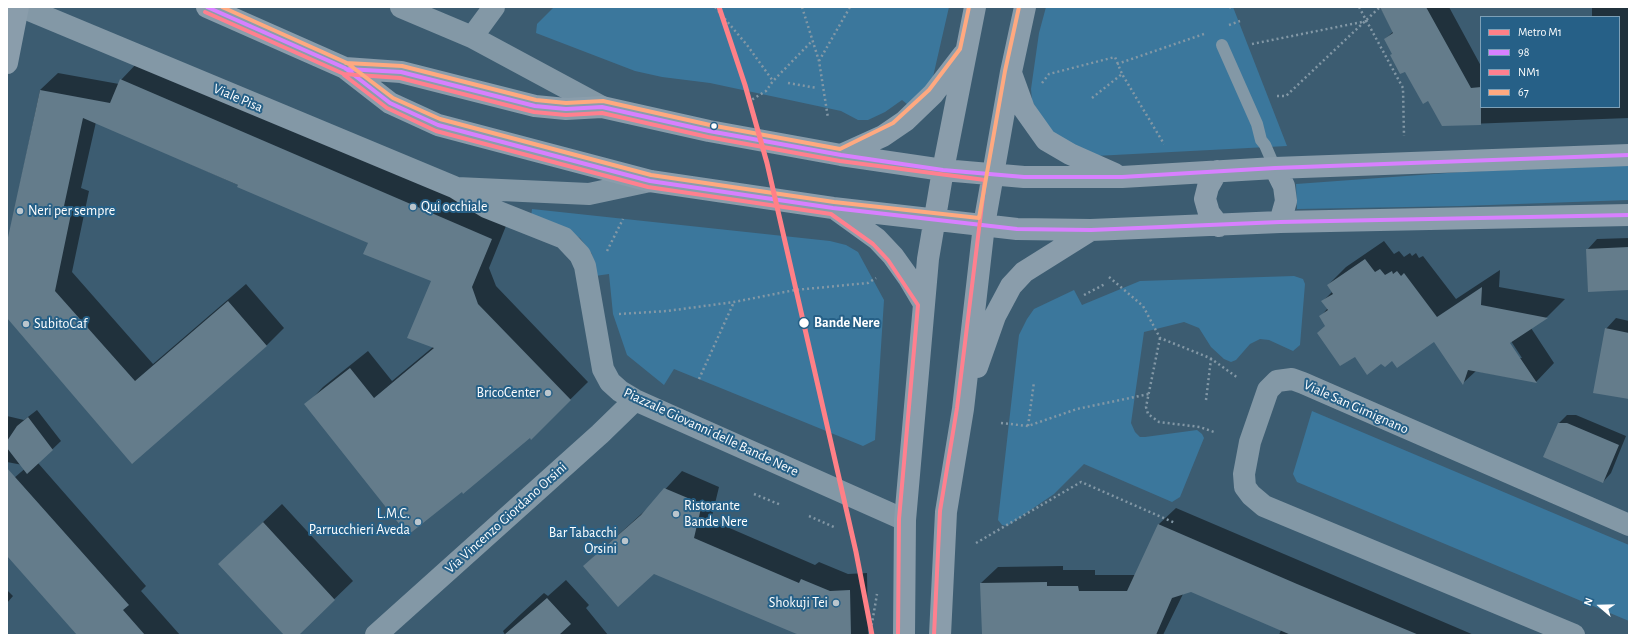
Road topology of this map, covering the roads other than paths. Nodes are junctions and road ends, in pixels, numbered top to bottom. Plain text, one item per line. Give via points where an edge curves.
1 (18, 7) edge
2 (22, 7) edge
3 (207, 7) edge
4 (401, 7) edge
5 (494, 7) edge
6 (975, 7) edge
7 (1026, 7) edge
8 (472, 37) junction
9 (1222, 45) dead end
10 (966, 52) junction
11 (7, 63) edge
12 (345, 68) junction
13 (1011, 72) junction
14 (602, 107) junction
15 (841, 155) junction
16 (1629, 155) edge
17 (1275, 168) junction
18 (944, 170) junction
19 (1218, 172) junction
20 (992, 175) junction
21 (1122, 177) junction
22 (650, 181) junction
23 (454, 188) junction
24 (833, 208) junction
25 (1629, 216) edge
26 (934, 220) junction
27 (1280, 222) junction
28 (984, 225) junction
29 (1219, 226) junction
30 (1091, 230) junction
31 (924, 304) junction
32 (635, 400) junction
33 (963, 409) junction
34 (905, 520) junction
35 (1629, 525) edge
36 (1549, 630) edge
37 (376, 635) edge
38 (904, 635) edge
39 (940, 635) edge
40 (1574, 635) edge

1 - 11 main road
2 - 23 street, Viale Pisa
3 - 12 main road
4 - 8 street
5 - 8 street
6 - 10 main road
7 - 13 main road
8 - 14 street
9 - 17 lane
10 - 15 main road via 933,94 905,121 883,136
10 - 18 main road
12 - 14 main road via 401,72 535,106 566,109
12 - 22 main road via 390,103 438,125
13 - 20 main road
13 - 21 main road via 1024,109 1046,140 1070,154
14 - 15 main road via 709,131
15 - 18 main road
16 - 17 main road
17 - 19 main road
17 - 27 main road via 1284,186 1286,201
18 - 20 main road
18 - 26 main road
19 - 21 main road
19 - 29 main road via 1208,187 1205,199 1209,213
20 - 21 main road via 1040,178
20 - 28 main road
22 - 23 street via 589,194
22 - 24 main road
23 - 32 street, Piazzale Giovanni delle Bande Nere via 486,207 564,238 580,255 585,266 603,368 610,382
24 - 26 main road
24 - 31 main road via 877,239 893,256
25 - 27 main road
26 - 28 main road
26 - 31 main road
27 - 29 main road
28 - 30 main road via 1018,229
28 - 33 main road
29 - 30 main road
30 - 33 main road via 1024,272 1011,286 995,316
31 - 34 main road
32 - 34 street, Piazzale Giovanni delle Bande Nere
32 - 37 street, Via Vincenzo Giordano Orsini
33 - 39 main road via 946,512
34 - 38 main road
35 - 36 street, Viale San Gimignano via 1292,379 1277,381 1268,390 1250,442 1244,474 1245,486 1251,495 1264,506
36 - 40 street, Viale San Gimignano

